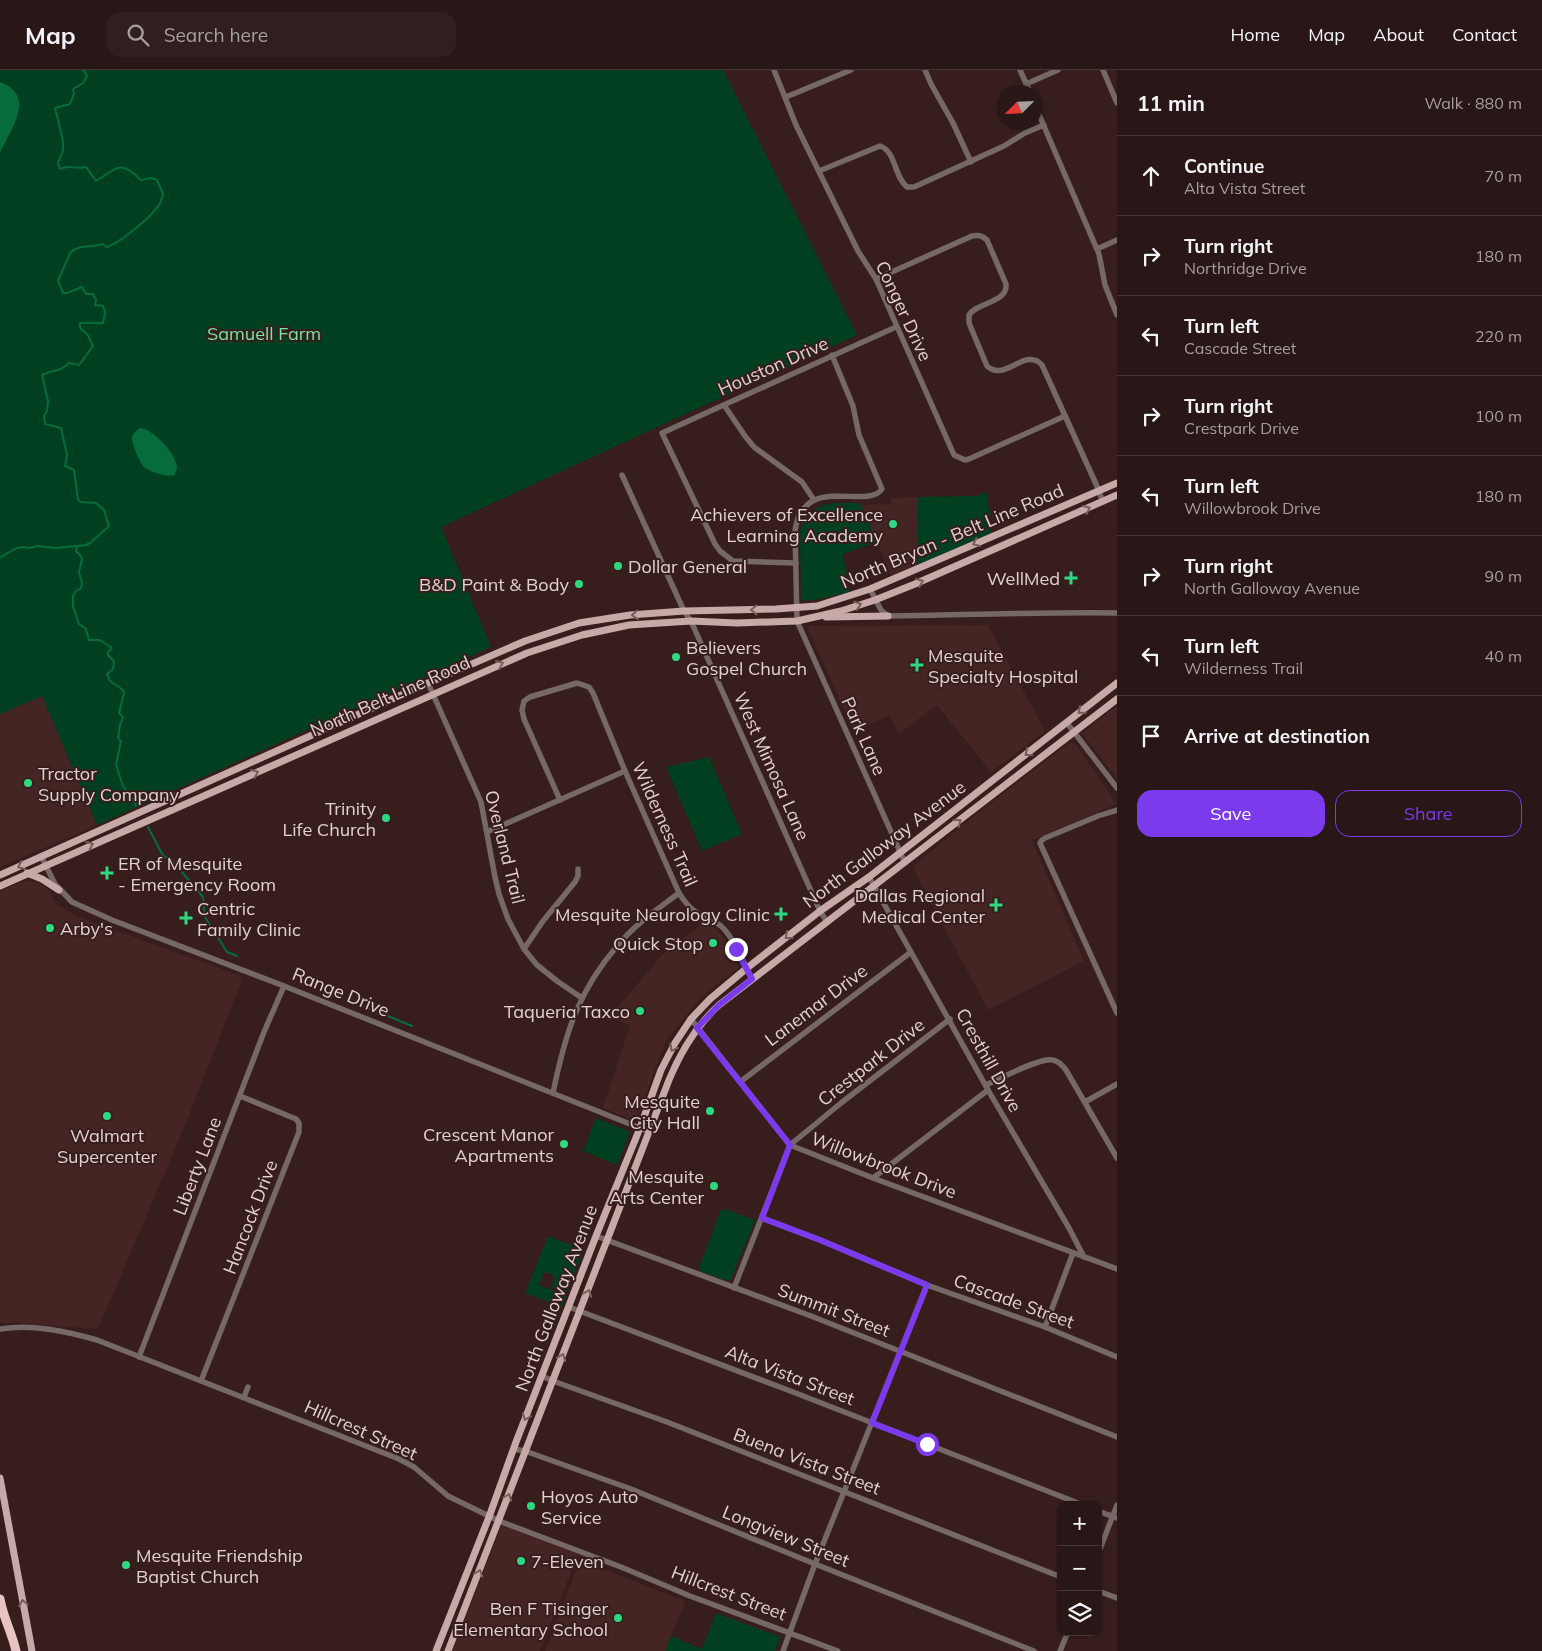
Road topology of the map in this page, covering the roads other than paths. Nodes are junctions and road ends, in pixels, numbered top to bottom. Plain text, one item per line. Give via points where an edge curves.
1 (774, 70) edge
2 (851, 70) edge
3 (925, 70) edge
4 (1020, 70) edge
5 (1058, 70) edge
6 (1103, 70) edge
7 (1026, 84) joint
8 (786, 97) junction
9 (1117, 102) edge
10 (1042, 121) edge
11 (1044, 125) junction
12 (971, 162) junction
13 (819, 171) junction
14 (1117, 240) edge
15 (1097, 249) junction
16 (876, 279) junction
17 (1117, 315) edge
18 (896, 327) junction
19 (832, 355) junction
20 (724, 404) junction
21 (1065, 416) junction
22 (622, 475) dead end
23 (1117, 483) edge
24 (1098, 490) junction
25 (1117, 495) edge
26 (814, 500) junction
27 (1103, 502) junction
28 (796, 562) junction
29 (870, 589) junction
30 (874, 600) junction
31 (797, 608) junction
32 (684, 611) junction
33 (1117, 613) edge
34 (888, 616) junction
35 (814, 617) junction
36 (691, 621) junction
37 (797, 621) junction
38 (428, 683) junction
39 (1117, 683) edge
40 (434, 693) junction
41 (1117, 695) edge
42 (1117, 699) edge
43 (1106, 708) junction
44 (1067, 723) junction
45 (1074, 732) junction
46 (1042, 742) junction
47 (1037, 761) junction
48 (625, 771) junction
49 (225, 774) junction
50 (230, 784) junction
51 (1117, 788) edge
52 (560, 800) junction
53 (1117, 810) edge
54 (487, 832) junction
55 (925, 833) junction
56 (932, 842) junction
57 (900, 852) junction
58 (41, 856) junction
59 (905, 863) junction
60 (46, 865) junction
61 (578, 869) dead end
62 (27, 874) junction
63 (0, 875) edge
64 (869, 876) junction
65 (0, 886) edge
66 (874, 886) junction
67 (59, 890) junction
68 (679, 893) junction
69 (820, 911) junction
70 (827, 922) junction
71 (524, 949) junction
72 (911, 952) junction
73 (747, 968) junction
74 (752, 979) junction
75 (284, 986) junction
76 (582, 998) junction
77 (1117, 1013) edge
78 (950, 1019) junction
79 (690, 1020) junction
80 (697, 1028) junction
81 (740, 1082) junction
82 (1117, 1084) edge
83 (987, 1087) junction
84 (553, 1093) junction
85 (240, 1096) junction
86 (1085, 1102) junction
87 (640, 1128) junction
88 (650, 1132) junction
89 (790, 1145) junction
90 (1117, 1158) edge
91 (873, 1178) junction
92 (762, 1218) junction
93 (596, 1236) junction
94 (608, 1240) junction
95 (1073, 1253) junction
96 (1084, 1257) junction
97 (1117, 1269) edge
98 (927, 1285) junction
99 (734, 1288) junction
100 (569, 1307) junction
101 (580, 1312) junction
102 (1045, 1327) junction
103 (0, 1329) edge
104 (900, 1352) junction
105 (139, 1357) junction
106 (1117, 1357) edge
107 (542, 1376) junction
108 (202, 1381) junction
109 (552, 1381) junction
110 (248, 1387) dead end
111 (244, 1397) junction
112 (872, 1423) junction
113 (1117, 1436) edge
114 (515, 1446) junction
115 (525, 1451) junction
116 (0, 1478) edge
117 (845, 1492) junction
118 (1073, 1501) edge
119 (1117, 1506) edge
120 (1102, 1512) edge
121 (490, 1517) junction
122 (1115, 1517) edge
123 (499, 1521) junction
124 (1102, 1546) edge
125 (815, 1564) junction
126 (1057, 1575) edge
127 (460, 1592) junction
128 (1102, 1592) edge
129 (470, 1596) junction
130 (1117, 1598) edge
131 (0, 1599) edge
132 (2, 1610) junction
133 (790, 1632) junction
134 (1066, 1636) edge
135 (10, 1651) edge
136 (16, 1651) edge
137 (32, 1651) edge
138 (436, 1651) edge
139 (448, 1651) edge
140 (783, 1651) edge
141 (838, 1651) edge
142 (1034, 1651) edge
143 (1060, 1651) edge

1 - 8 street, Conger Drive
2 - 8 street
3 - 12 street
4 - 7 street
5 - 7 street
6 - 9 street
8 - 13 street, Conger Drive
10 - 11 street
11 - 12 street
11 - 15 street
12 - 13 street via 914,187 907,187 902,182 889,152 880,146
13 - 16 street, Conger Drive
14 - 15 street
15 - 17 street via 1105,285
16 - 18 street, Conger Drive
16 - 21 street via 972,236 984,237 1006,284 1002,296 969,315 969,323 987,366 1000,371 1030,359 1038,360
18 - 19 street, Houston Drive
18 - 21 street, Conger Drive via 954,455 960,459 969,459
19 - 20 street, Houston Drive
19 - 26 street via 853,406 859,436 882,487 872,496 825,496
20 - 26 street via 754,447 802,482
20 - 28 street, Houston Drive via 662,434 720,551 733,561
21 - 24 street
22 - 32 street, West Mimosa Lane
23 - 24 main road, North Bryan - Belt Line Road
24 - 27 street
24 -> 29 main road, North Bryan - Belt Line Road
25 - 27 main road, North Bryan - Belt Line Road
26 - 28 street via 804,509 796,525
30 -> 27 main road, North Bryan - Belt Line Road
28 - 31 street
29 - 30 street
29 - 31 main road, North Bryan - Belt Line Road via 817,606
30 - 34 street
35 -> 30 main road, North Bryan - Belt Line Road
31 -> 32 main road, North Belt Line Road
31 - 37 street
32 - 36 street, West Mimosa Lane
32 -> 38 main road, North Belt Line Road via 630,615 579,624 525,641
33 - 34 street
34 - 35 main road
35 - 37 main road, North Belt Line Road
36 - 37 main road, North Belt Line Road
40 -> 36 main road, North Belt Line Road via 527,653 582,635 629,625
36 - 69 street, West Mimosa Lane
37 - 57 street, Park Lane
38 - 40 street, Overland Trail
38 - 49 main road, North Belt Line Road
39 -> 44 main road, North Galloway Avenue
50 -> 40 main road, North Belt Line Road
40 - 54 street, Overland Trail via 481,802
41 - 43 main road
42 - 43 main road, North Galloway Avenue
43 - 45 main road, North Galloway Avenue
44 - 45 street
44 - 46 main road, North Galloway Avenue
45 - 47 main road, North Galloway Avenue
45 - 51 street
46 - 47 main road via 1043,752
46 -> 55 main road, North Galloway Avenue
56 -> 47 main road, North Galloway Avenue
48 - 52 street
48 - 52 street, Wilderness Trail via 589,687 577,683 530,697 524,701 524,719
48 - 68 street, Wilderness Trail
49 - 50 main road
49 - 58 main road, North Belt Line Road
60 -> 50 main road, North Belt Line Road
52 - 54 street
53 - 77 street via 1054,834 1040,843
54 - 71 street, Overland Trail via 499,894
55 - 56 main road
55 - 57 main road, North Galloway Avenue
56 - 59 main road, North Galloway Avenue
57 - 59 street, Park Lane
57 - 64 main road, North Galloway Avenue
58 - 60 street, Range Drive
58 -> 63 main road, North Belt Line Road
59 - 66 main road, North Galloway Avenue
60 - 62 main road, North Belt Line Road
60 - 67 street, Range Drive
61 - 71 street via 575,882
62 - 65 main road, North Belt Line Road
62 - 67 main road
64 - 66 street, Cresthill Drive
64 - 69 main road, North Galloway Avenue
66 - 70 main road, North Galloway Avenue
66 - 72 street, Cresthill Drive
67 - 75 street, Range Drive via 72,902 112,920
68 - 73 street, Wilderness Trail via 697,913 726,931
68 - 76 street via 618,944
69 - 70 street, West Mimosa Lane
69 -> 73 main road, North Galloway Avenue
70 - 74 main road, North Galloway Avenue
71 - 76 street, Overland Trail via 557,982
72 - 78 street, Cresthill Drive
72 - 81 street, Lanemar Drive
73 - 74 street, Wilderness Trail
73 - 79 main road, North Galloway Avenue
74 - 80 main road, North Galloway Avenue via 719,1005
75 - 84 street, Range Drive
75 - 85 street, Liberty Lane
76 - 84 street via 561,1054
78 - 83 street, Cresthill Drive
78 - 89 street, Crestpark Drive
79 - 80 street, Willowbrook Drive
79 -> 87 main road, North Galloway Avenue via 661,1070
80 - 81 street, Willowbrook Drive
80 - 88 main road, North Galloway Avenue via 674,1069
81 - 89 street, Willowbrook Drive
82 - 86 street
83 - 86 street via 1013,1072 1053,1060 1066,1070
83 - 91 street
83 - 96 street, Cresthill Drive
84 - 87 street, Range Drive
85 - 105 street, Liberty Lane
85 - 108 street, Hancock Drive via 296,1119 299,1132
86 - 90 street
87 - 88 street, Range Drive
87 - 93 main road, North Galloway Avenue
88 - 94 main road, North Galloway Avenue
89 - 91 street, Willowbrook Drive
89 - 92 street
91 - 95 street, Willowbrook Drive
92 - 98 street, Cascade Street
92 - 99 street
93 - 94 street, Summit Street
93 - 100 main road, North Galloway Avenue
94 - 99 street, Summit Street
101 -> 94 main road, North Galloway Avenue
95 - 96 street, Willowbrook Drive
95 - 102 street
96 - 97 street, Willowbrook Drive
98 - 102 street, Cascade Street
98 - 104 street
99 - 104 street, Summit Street
100 - 101 street, Alta Vista Street
100 - 107 main road, North Galloway Avenue
109 -> 101 main road, North Galloway Avenue
101 - 112 street, Alta Vista Street
102 - 106 street, Cascade Street
103 - 105 street, Hillcrest Street via 45,1328 70,1332
104 - 112 street
104 - 113 street, Summit Street
105 - 108 street, Hillcrest Street
107 - 109 street, Buena Vista Street
107 -> 114 main road, North Galloway Avenue
108 - 111 street, Hillcrest Street
109 - 115 main road, North Galloway Avenue
109 - 117 street, Buena Vista Street
110 - 111 street
111 - 121 street, Hillcrest Street via 400,1459 448,1496
112 - 117 street
112 - 118 street, Alta Vista Street
114 - 115 street
114 - 121 main road, North Galloway Avenue
123 -> 115 main road, North Galloway Avenue
115 - 125 street, Longview Street via 632,1489
137 -> 116 main road
117 - 125 street
117 - 126 street, Buena Vista Street
119 - 122 street
120 - 122 street
121 - 123 street, Hillcrest Street
121 - 127 main road, North Galloway Avenue
122 - 124 street
129 -> 123 main road, North Galloway Avenue
123 - 133 street, Hillcrest Street
125 - 133 street
125 - 142 street, Longview Street
127 - 129 main road
127 - 138 main road, North Galloway Avenue
128 - 130 street
129 - 139 main road, North Galloway Avenue
131 - 132 highway
132 - 135 highway
132 - 136 highway
133 - 140 street
133 - 141 street, Hillcrest Street
134 - 143 street

